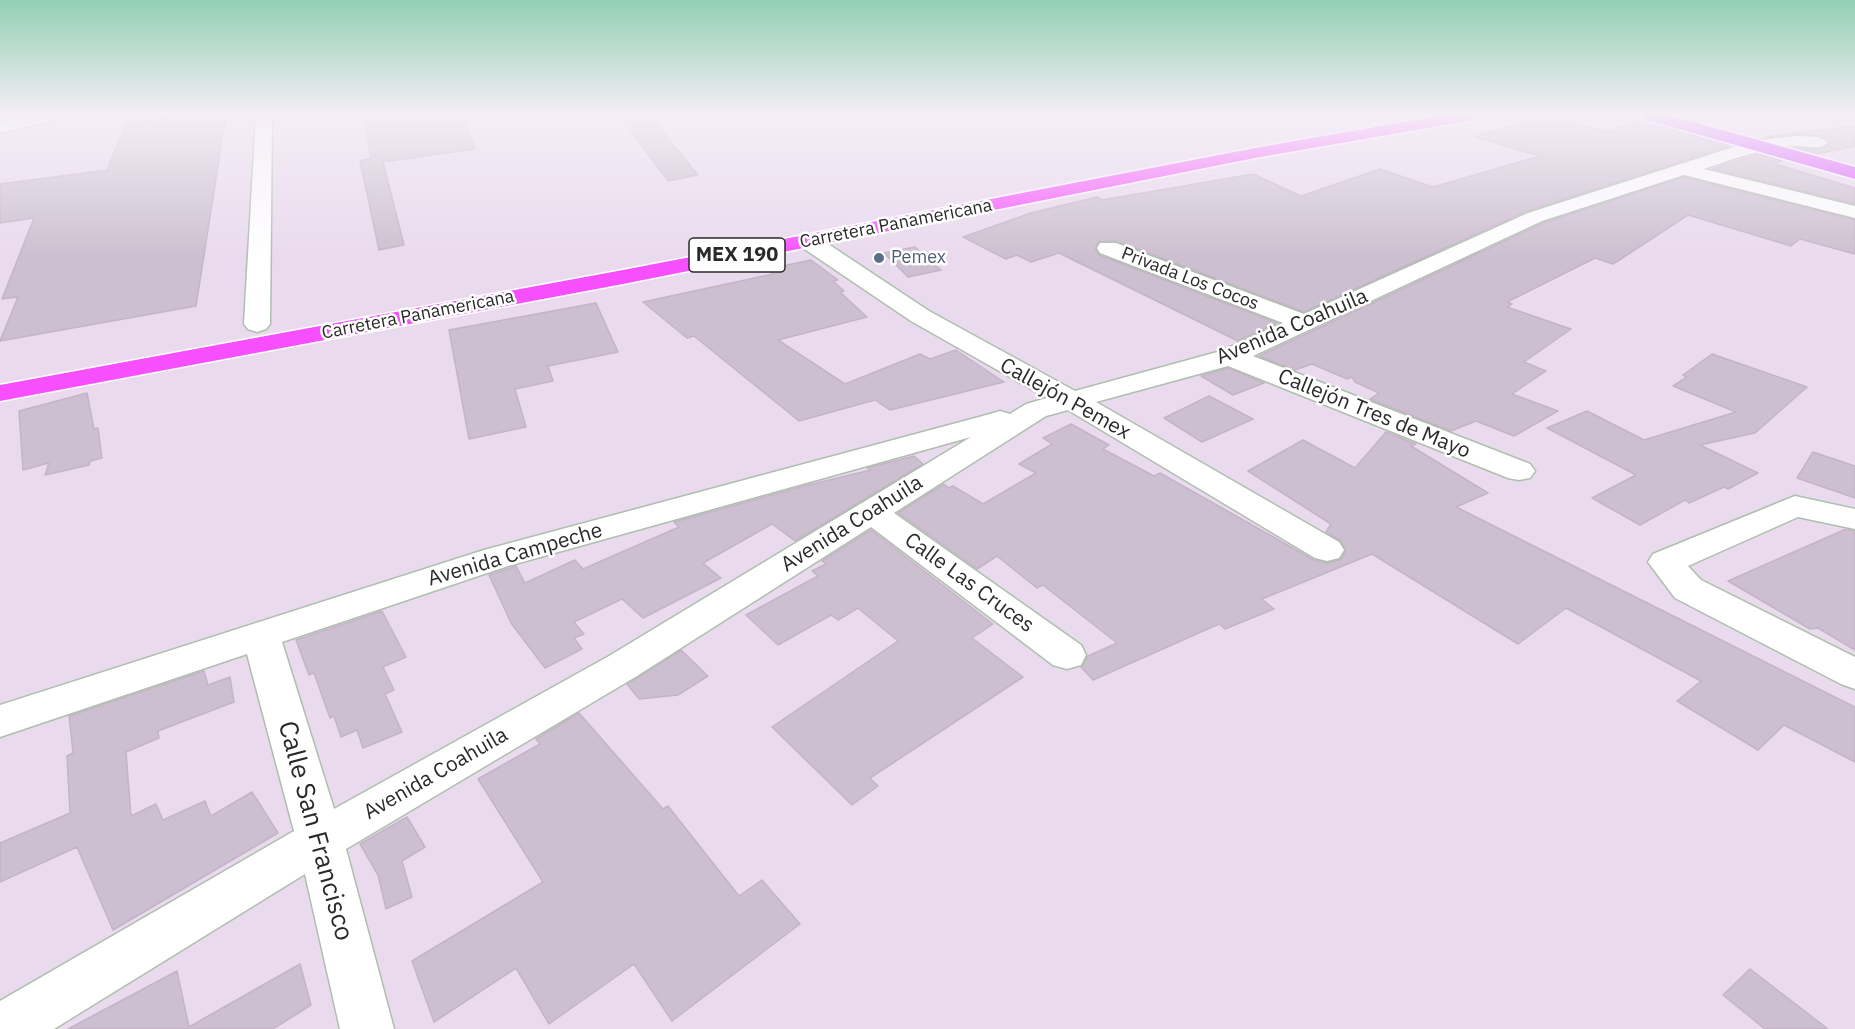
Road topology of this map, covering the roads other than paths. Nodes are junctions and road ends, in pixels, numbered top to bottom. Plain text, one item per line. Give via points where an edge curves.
1 (262, 163) edge
2 (1139, 163) edge
3 (1204, 163) edge
4 (1702, 163) edge
5 (1830, 163) edge
6 (1687, 170) junction
7 (1855, 173) edge
8 (1855, 212) edge
9 (808, 241) junction
10 (1108, 248) dead end
11 (1306, 323) junction
12 (257, 324) junction
13 (199, 334) dead end
14 (1230, 357) junction
15 (0, 393) edge
16 (1055, 406) junction
17 (1519, 471) dead end
18 (872, 512) junction
19 (1855, 519) edge
20 (1327, 550) dead end
21 (261, 634) junction
22 (1067, 655) dead end
23 (1855, 674) edge
24 (0, 722) edge
25 (321, 840) junction
26 (4, 1029) edge
27 (367, 1029) edge

1 - 12 street
2 - 12 main road, Carretera Panamericana / MEX 190
3 - 9 main road, Carretera Panamericana / MEX 190
4 - 6 street, Avenida Coahuila
5 - 7 highway
6 - 8 street
6 - 11 street, Avenida Coahuila via 1535,217
9 - 15 main road, Carretera Panamericana / MEX 190
9 - 16 street, Callejón Pemex
10 - 11 street, Privada Los Cocos
11 - 14 street, Avenida Coahuila
12 - 13 main road, Carretera Panamericana / MEX 190
14 - 16 street, Avenida Coahuila
14 - 17 street, Callejón Tres de Mayo
16 - 18 street, Avenida Coahuila
16 - 20 street, Callejón Pemex
16 - 21 street, Avenida Campeche via 496,558
18 - 22 street, Calle Las Cruces
18 - 25 street, Avenida Coahuila via 623,666
19 - 23 street via 1796,506 1665,562 1688,589
21 - 24 street, Avenida Campeche
21 - 25 street, Calle San Francisco
25 - 26 street, Avenida Coahuila
25 - 27 street, Calle San Francisco

